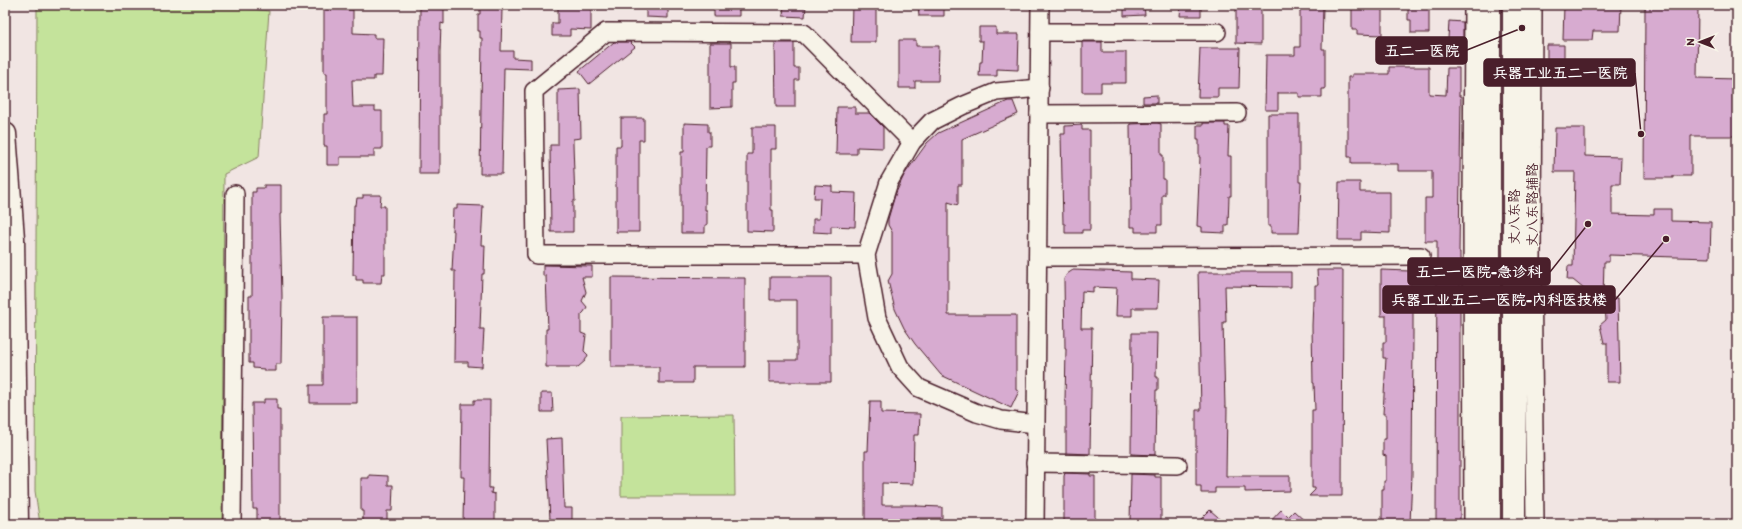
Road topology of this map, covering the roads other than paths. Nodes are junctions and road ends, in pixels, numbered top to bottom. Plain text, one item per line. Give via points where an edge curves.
1 (1040, 5) edge
2 (1473, 5) edge
3 (1489, 5) edge
4 (1514, 5) edge
5 (1533, 5) edge
6 (1040, 32) junction
7 (1217, 32) dead end
8 (1040, 88) junction
9 (1524, 97) junction
10 (1237, 113) dead end
11 (1039, 114) junction
12 (5, 134) edge
13 (912, 142) junction
14 (235, 194) dead end
15 (866, 255) junction
16 (1421, 256) dead end
17 (1038, 257) junction
18 (1036, 424) junction
19 (1035, 463) junction
20 (1178, 464) dead end
21 (17, 524) edge
22 (232, 524) edge
23 (1035, 524) edge
24 (1473, 524) edge
25 (1489, 524) edge
26 (1514, 524) edge
27 (1535, 524) edge

1 - 6 street
2 - 24 street
3 - 25 main road, 丈八东路
4 - 9 main road, 丈八东路
5 - 9 street, 丈八东路辅路
6 - 7 street
6 - 8 street
8 - 11 street
8 - 13 street via 996,92 962,106 932,121
9 - 26 main road, 丈八东路
9 - 27 street, 丈八东路辅路 via 1532,261
10 - 11 street
11 - 17 street
12 - 21 main road via 13,238
13 - 15 street via 889,182
13 - 15 street via 804,33 606,32 534,92 536,255
14 - 22 street
15 - 18 street via 877,318 900,366 919,388 977,413 1001,420
16 - 17 street
17 - 18 street
18 - 19 street
19 - 20 street
19 - 23 street

